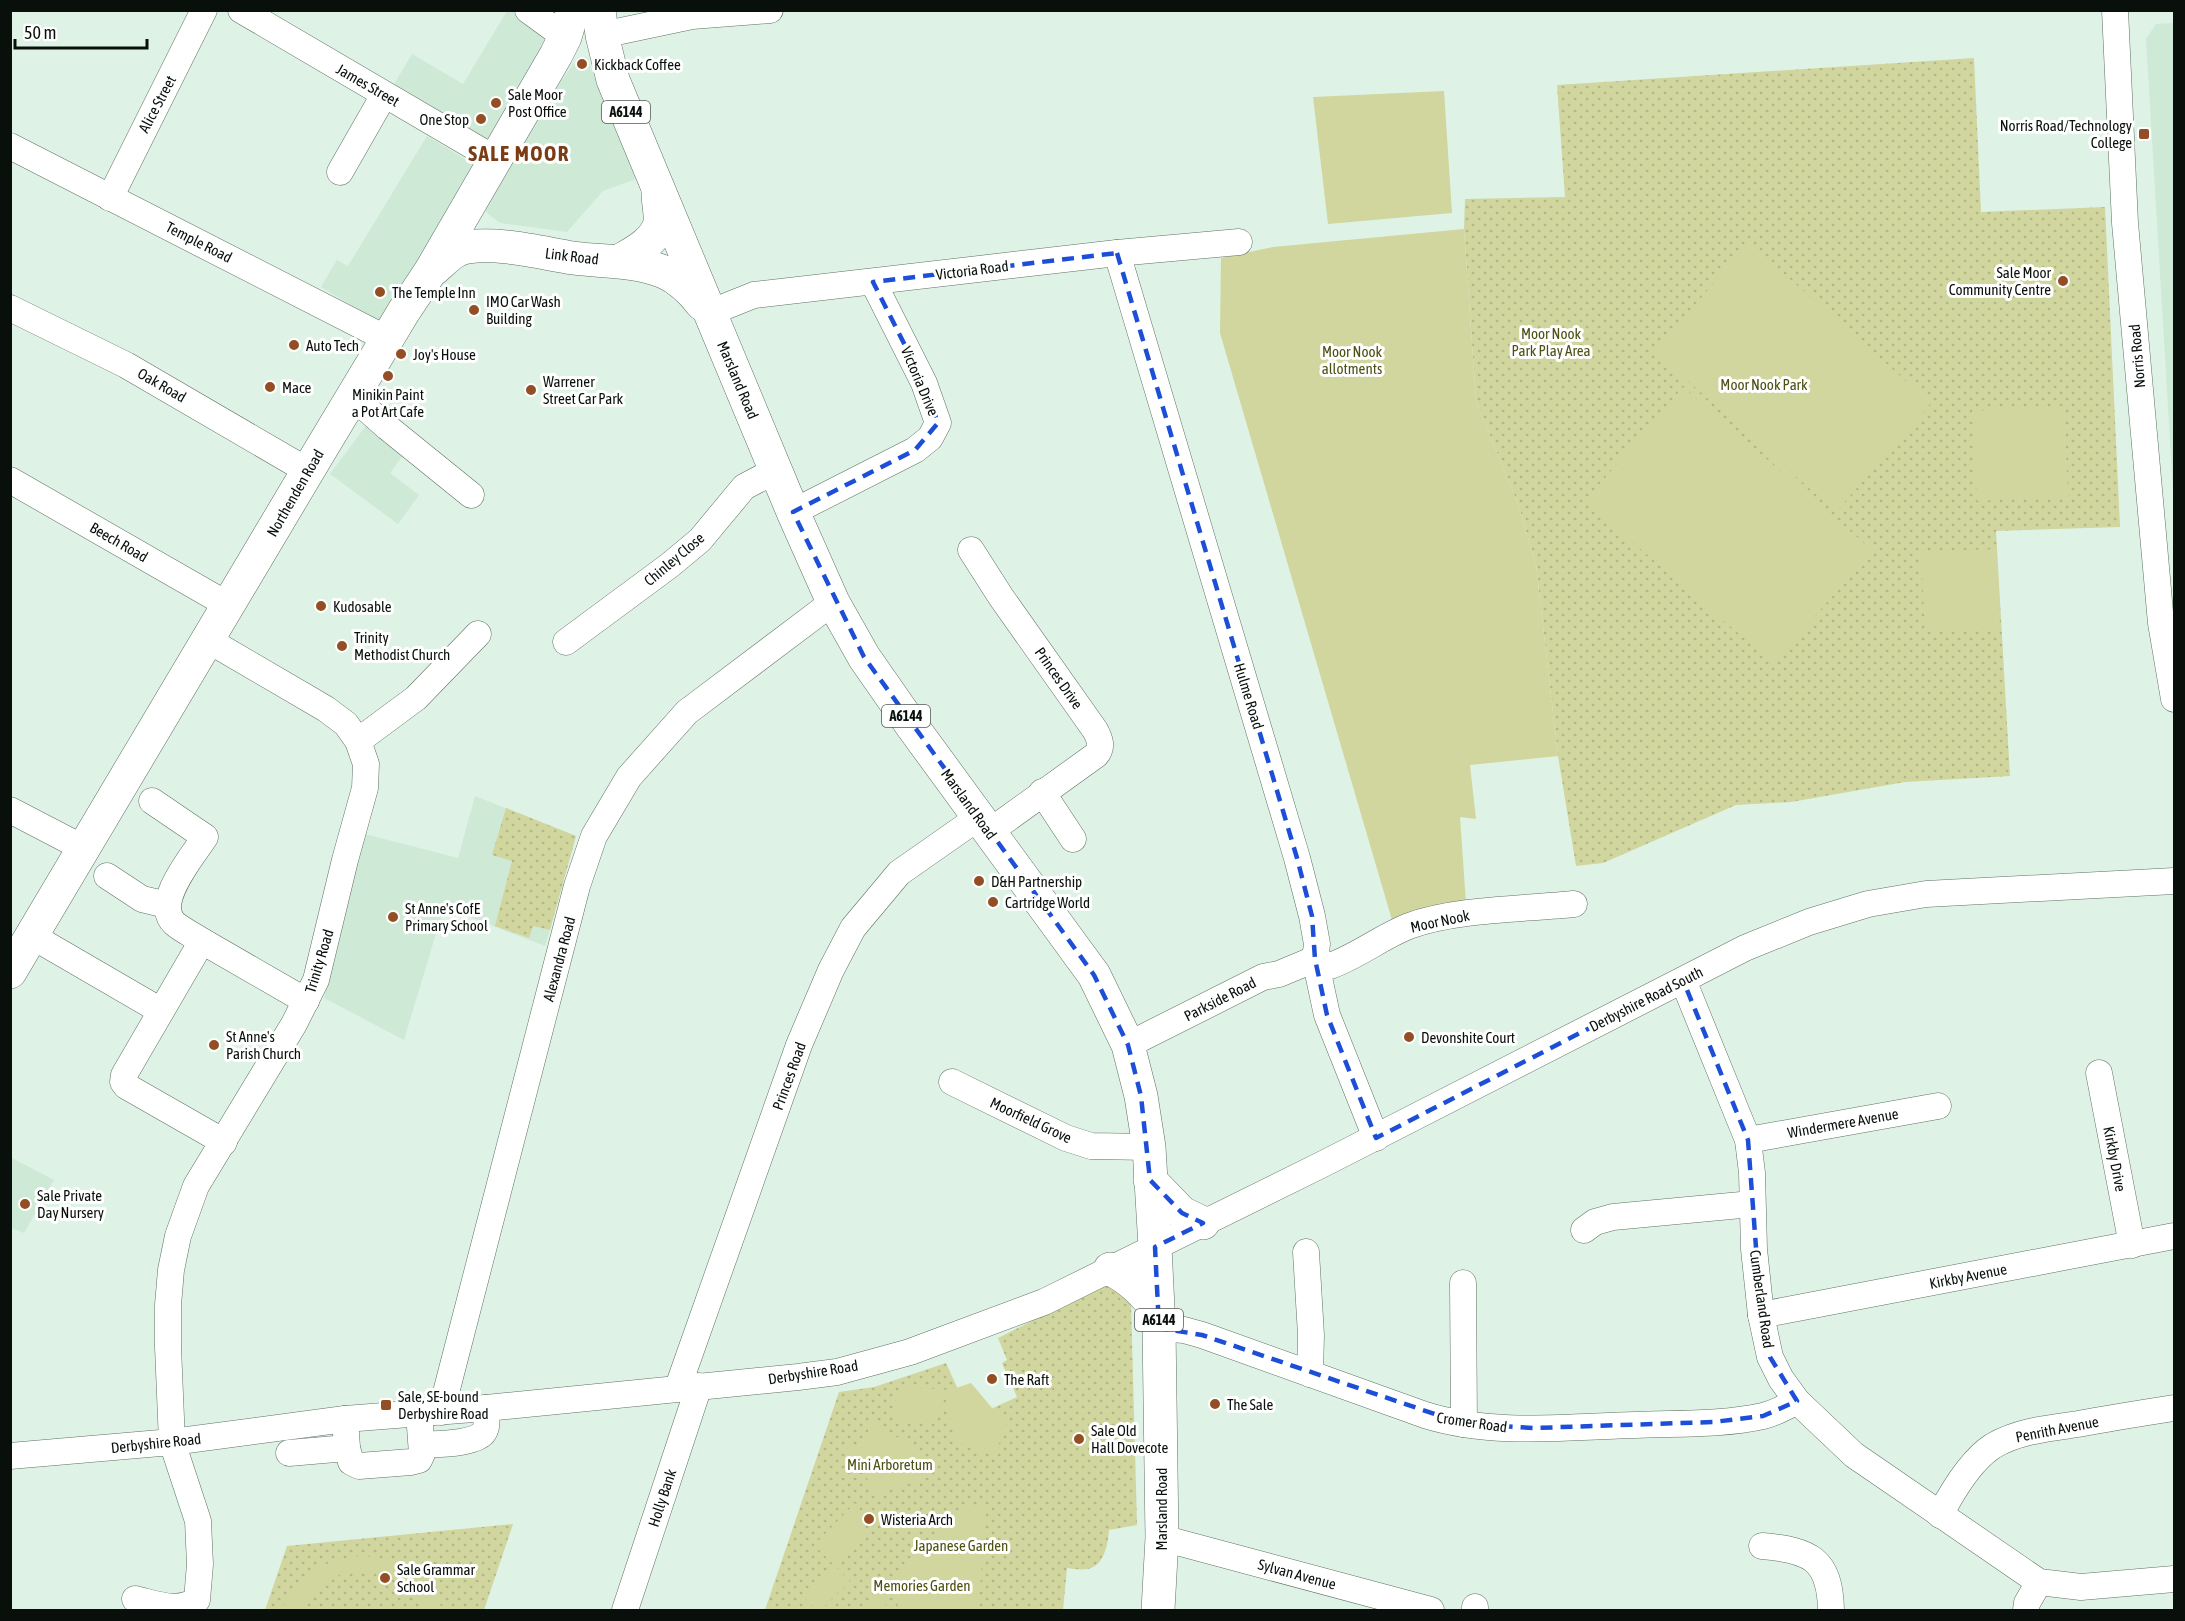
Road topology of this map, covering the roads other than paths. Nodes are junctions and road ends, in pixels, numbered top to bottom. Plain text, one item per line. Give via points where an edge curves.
1 (204, 10) edge
2 (241, 10) edge
3 (528, 10) edge
4 (770, 10) edge
5 (2115, 10) edge
6 (601, 23) edge
7 (569, 24) edge
8 (384, 95) junction
9 (10, 146) edge
10 (340, 172) dead end
11 (488, 172) junction
12 (658, 186) junction
13 (110, 198) junction
14 (1239, 242) dead end
15 (522, 249) junction
16 (1117, 253) junction
17 (621, 260) junction
18 (430, 272) junction
19 (873, 282) junction
20 (10, 308) edge
21 (709, 313) junction
22 (387, 339) junction
23 (353, 397) junction
24 (776, 470) junction
25 (308, 471) junction
26 (10, 480) edge
27 (471, 495) dead end
28 (793, 512) junction
29 (971, 550) dead end
30 (833, 602) junction
31 (228, 605) junction
32 (478, 634) dead end
33 (208, 640) junction
34 (566, 642) dead end
35 (2175, 699) edge
36 (358, 741) junction
37 (1042, 792) junction
38 (152, 801) dead end
39 (10, 810) edge
40 (984, 824) junction
41 (1073, 839) dead end
42 (83, 848) junction
43 (107, 876) dead end
44 (2175, 881) edge
45 (1574, 904) dead end
46 (167, 905) junction
47 (32, 936) junction
48 (202, 941) junction
49 (1315, 959) junction
50 (10, 972) edge
51 (1683, 980) junction
52 (306, 1001) junction
53 (161, 1011) junction
54 (1128, 1045) junction
55 (2099, 1073) dead end
56 (952, 1082) dead end
57 (1938, 1106) dead end
58 (1376, 1138) junction
59 (1748, 1140) junction
60 (224, 1142) junction
61 (1149, 1147) junction
62 (1150, 1180) junction
63 (1752, 1204) junction
64 (1203, 1223) junction
65 (1584, 1230) dead end
66 (2175, 1236) edge
67 (2132, 1245) junction
68 (1155, 1247) junction
69 (1306, 1252) dead end
70 (1110, 1269) junction
71 (1462, 1283) dead end
72 (1761, 1315) junction
73 (1159, 1319) junction
74 (1310, 1374) junction
75 (689, 1387) junction
76 (1797, 1401) junction
77 (486, 1408) junction
78 (2175, 1408) edge
79 (430, 1412) junction
80 (345, 1419) junction
81 (1464, 1424) junction
82 (172, 1442) junction
83 (298, 1444) junction
84 (422, 1445) junction
85 (347, 1448) junction
86 (10, 1456) edge
87 (1940, 1515) junction
88 (1162, 1538) junction
89 (1762, 1546) dead end
90 (2175, 1579) edge
91 (2039, 1582) junction
92 (135, 1599) dead end
93 (625, 1611) edge
94 (1158, 1611) edge
95 (1431, 1611) edge
96 (1831, 1611) edge
97 (2026, 1611) edge

1 - 13 street, Alice Street
2 - 8 street, James Street
3 - 7 street
4 - 6 street
5 - 35 street, Norris Road via 2125,223 2161,623
6 - 12 main road, Marsland Road / A6144 via 613,80
7 - 11 main road, Northenden Road / A6144
8 - 10 street
8 - 11 street, James Street
9 - 13 street, Temple Road
11 - 15 main road, Link Road / A6144 via 477,204 480,217 491,231
11 - 18 main road, Northenden Road
12 - 17 main road, Link Road / A6144 via 660,223 643,247
12 - 21 main road, Marsland Road / A6144
13 - 22 street, Temple Road
14 - 16 street, Victoria Road
15 - 17 main road, Link Road / A6144 via 591,260
15 - 18 main road, Link Road via 468,247 454,251
16 - 19 street, Victoria Road
16 - 49 street, Hulme Road via 1297,858 1317,944
17 - 21 main road, Link Road / A6144 via 677,278
18 - 22 main road, Northenden Road
19 - 21 street, Victoria Road via 754,295
19 - 28 street, Victoria Drive via 924,382 938,423 930,438 915,450
20 - 25 street, Oak Road via 126,365
21 - 24 main road, Marsland Road / A6144
22 - 23 main road, Northenden Road
23 - 25 main road, Northenden Road
23 - 27 street
24 - 28 main road, Marsland Road / A6144
24 - 34 street, Chinley Close via 744,487 699,540 670,566
25 - 31 main road, Northenden Road
26 - 31 street, Beech Road
28 - 30 main road, Marsland Road / A6144
29 - 37 street, Princes Drive via 1098,735 1100,750 1096,755
30 - 40 main road, Marsland Road / A6144 via 870,665
30 - 79 street, Alexandra Road via 687,712 629,777 594,836
31 - 33 main road, Northenden Road
32 - 36 street via 416,698
33 - 36 street, Trinity Road via 326,709 346,724
33 - 42 main road, Northenden Road
36 - 52 street, Trinity Road via 366,764 365,788 316,980
37 - 40 street, Princes Drive
37 - 41 street
38 - 46 street via 206,837 172,889
39 - 42 street
40 - 54 main road, Marsland Road / A6144 via 1094,975
40 - 75 street, Princes Road via 899,873 853,928 799,1045
42 - 47 main road, Northenden Road
43 - 46 street via 142,898
44 - 51 street, Derbyshire Road South via 1926,894 1868,904 1745,948
45 - 49 street, Moor Nook via 1435,919 1408,927 1343,962 1330,966
46 - 48 street via 175,924
47 - 50 main road, Northenden Road
47 - 53 street
48 - 52 street
48 - 53 street
49 - 54 street, Parkside Road via 1263,977
49 - 58 street, Hulme Road via 1327,1015
51 - 58 street, Derbyshire Road South
51 - 59 street, Cumberland Road
52 - 60 street, Trinity Road
53 - 60 street via 123,1082
54 - 61 main road, Marsland Road / A6144
55 - 67 street, Kirkby Drive
56 - 61 street, Moorfield Grove via 1066,1138 1091,1146
57 - 59 street, Windermere Avenue
58 - 64 street, Derbyshire Road South
59 - 63 street, Cumberland Road
60 - 82 street, Trinity Road via 184,1213 171,1270 168,1347
61 - 62 main road, Marsland Road / A6144
62 - 64 main road via 1182,1213
62 - 68 main road, Marsland Road / A6144
63 - 65 street via 1612,1217
63 - 72 street, Cumberland Road
64 - 68 street, Derbyshire Road South
66 - 67 street, Kirkby Avenue
67 - 72 street, Kirkby Avenue
68 - 70 street, Derbyshire Road
68 - 73 main road, Marsland Road / A6144
69 - 74 street
70 - 73 main road via 1140,1288
70 - 75 street, Derbyshire Road via 1044,1302 910,1352 837,1372
71 - 81 street
72 - 76 street, Cumberland Road via 1770,1358
73 - 74 street, Cromer Road
73 - 88 main road, Marsland Road / A6144
74 - 81 street, Cromer Road via 1446,1422
75 - 77 street, Derbyshire Road
75 - 93 street, Holly Bank
76 - 81 street, Cromer Road via 1763,1416 1713,1422 1534,1428
76 - 87 street, Cumberland Road via 1854,1455
77 - 79 street, Derbyshire Road
77 - 84 street via 486,1425 480,1437
78 - 87 street, Penrith Avenue via 2008,1438 1991,1447 1973,1465
79 - 80 street, Derbyshire Road
79 - 84 street
80 - 83 street, Derbyshire Road
80 - 85 street
82 - 83 street, Derbyshire Road
82 - 86 street, Derbyshire Road
82 - 92 street, Trinity Road via 198,1521 197,1600 174,1608
83 - 85 street, Derbyshire Road
84 - 85 street via 419,1460 358,1466 351,1462
87 - 91 street, Cumberland Road
88 - 94 main road, Marsland Road / A6144
88 - 95 street, Sylvan Avenue
89 - 96 street via 1787,1548 1813,1558 1828,1582
90 - 91 street, Cumberland Road via 2081,1587
91 - 97 street

